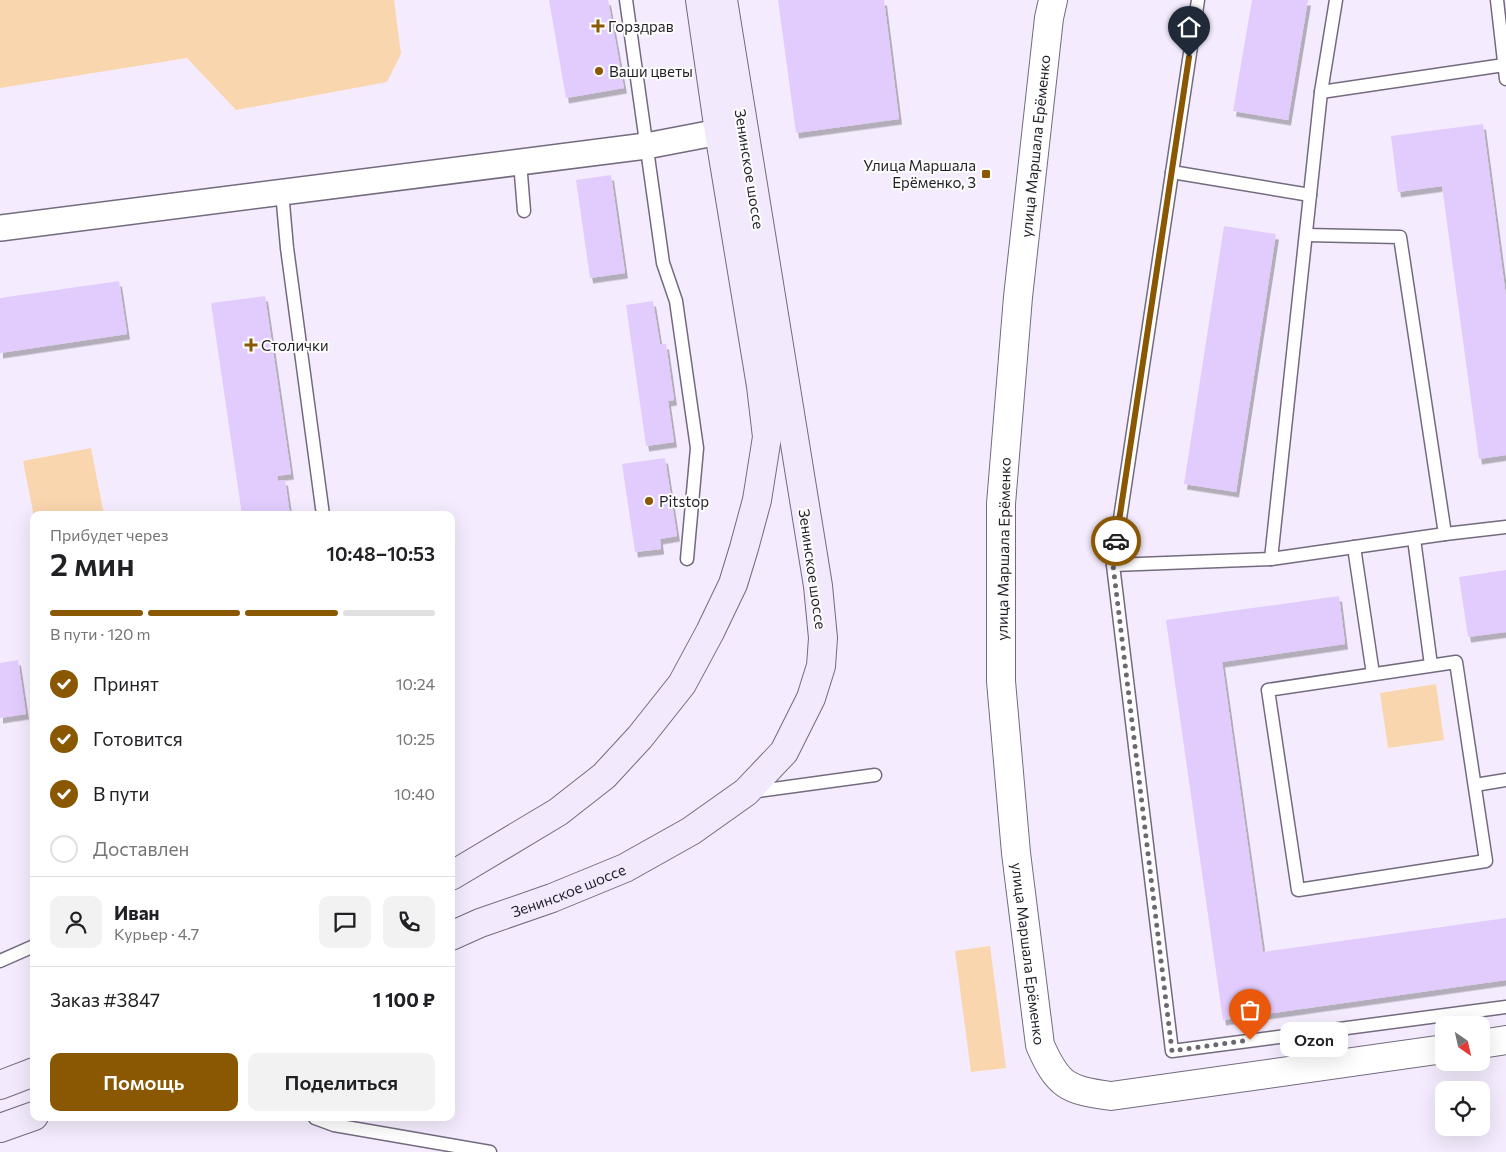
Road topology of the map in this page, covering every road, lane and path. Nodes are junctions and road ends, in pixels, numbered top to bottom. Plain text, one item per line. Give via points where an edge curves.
1 (626, 0) edge
2 (700, 0) edge
3 (723, 0) edge
4 (1053, 0) edge
5 (1198, 0) edge
6 (1336, 0) edge
7 (1497, 0) edge
8 (1504, 65) junction
9 (1506, 79) edge
10 (1321, 92) junction
11 (719, 132) junction
12 (646, 146) junction
13 (520, 162) junction
14 (1172, 172) junction
15 (282, 192) junction
16 (1310, 195) junction
17 (524, 211) dead end
18 (0, 228) edge
19 (1306, 235) junction
20 (322, 511) edge
21 (1506, 527) edge
22 (1445, 534) junction
23 (1414, 538) junction
24 (1354, 547) junction
25 (687, 559) dead end
26 (1271, 559) junction
27 (1113, 565) junction
28 (1431, 665) junction
29 (1373, 674) junction
30 (875, 775) dead end
31 (1506, 780) edge
32 (1475, 785) junction
33 (746, 792) junction
34 (455, 874) edge
35 (455, 934) edge
36 (30, 948) edge
37 (0, 961) edge
38 (1506, 1007) edge
39 (1506, 1040) edge
40 (1490, 1043) edge
41 (1435, 1050) edge
42 (30, 1074) edge
43 (0, 1085) edge
44 (30, 1117) edge
45 (323, 1121) edge
46 (0, 1128) edge
47 (490, 1152) edge

1 - 12 lane
2 - 11 main road, Зенинское шоссе
3 - 33 main road, Зенинское шоссе via 818,586 823,638 821,666 808,706 784,752
4 - 41 street, улица Маршала Ерёменко via 1018,297 1001,504 1001,680 1016,853 1040,1045 1050,1067 1063,1083 1084,1092 1111,1096
5 - 14 lane
6 - 10 lane
7 - 8 lane
8 - 9 lane
8 - 10 lane
10 - 16 lane
11 - 12 street
11 - 34 main road, Зенинское шоссе via 767,437 758,500 733,584 682,684 604,776 558,812
12 - 13 street
12 - 25 lane via 663,263 676,302 697,448
13 - 15 street
13 - 17 lane
14 - 16 lane
14 - 27 lane
15 - 18 street
15 - 20 lane
16 - 19 lane
19 - 22 lane via 1400,237
19 - 26 lane
21 - 22 lane
22 - 23 lane
23 - 24 lane
23 - 28 lane
24 - 26 lane
24 - 29 lane
26 - 27 lane
27 - 38 lane via 1172,1051
28 - 29 lane
28 - 32 lane via 1456,662
29 - 32 lane via 1268,690 1298,890 1486,861
30 - 33 lane
31 - 32 lane
33 - 35 main road, Зенинское шоссе via 691,831 625,868
36 - 37 lane
39 - 40 street
42 - 43 main road
44 - 46 main road
45 - 47 lane

